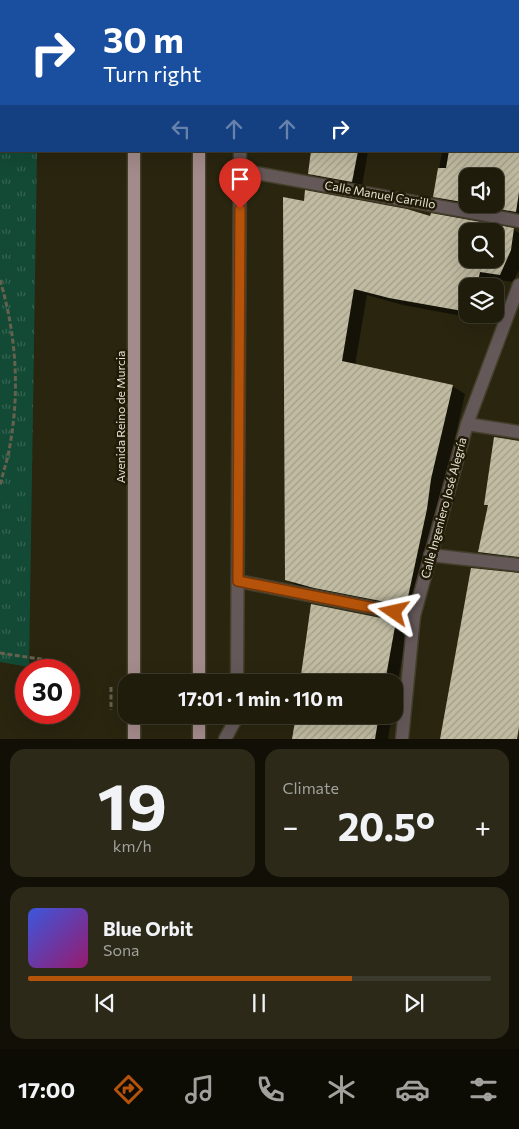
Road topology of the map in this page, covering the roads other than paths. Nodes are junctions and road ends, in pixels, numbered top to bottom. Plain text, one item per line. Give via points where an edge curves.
1 (134, 152) edge
2 (199, 152) edge
3 (240, 152) edge
4 (240, 170) junction
5 (519, 221) edge
6 (519, 285) edge
7 (467, 424) junction
8 (519, 432) edge
9 (430, 555) junction
10 (519, 565) edge
11 (238, 581) junction
12 (414, 616) junction
13 (134, 674) edge
14 (199, 674) edge
15 (237, 674) edge
16 (134, 724) edge
17 (199, 724) edge
18 (232, 724) edge
19 (237, 724) edge
20 (134, 739) edge
21 (199, 739) edge
22 (224, 739) edge
23 (237, 739) edge
24 (402, 739) edge

1 - 13 main road, Avenida Reino de Murcia
2 - 14 main road
3 - 4 street
4 - 5 street, Calle Manuel Carrillo
4 - 11 street
6 - 7 street, Calle Ingeniero José Alegría
7 - 8 street
7 - 9 street, Calle Ingeniero José Alegría
9 - 10 street
9 - 12 street, Calle Ingeniero José Alegría
11 - 12 street
11 - 15 street
12 - 24 street, Calle Ingeniero José Alegría
16 - 20 main road
17 - 21 main road
18 - 22 street
19 - 23 street

